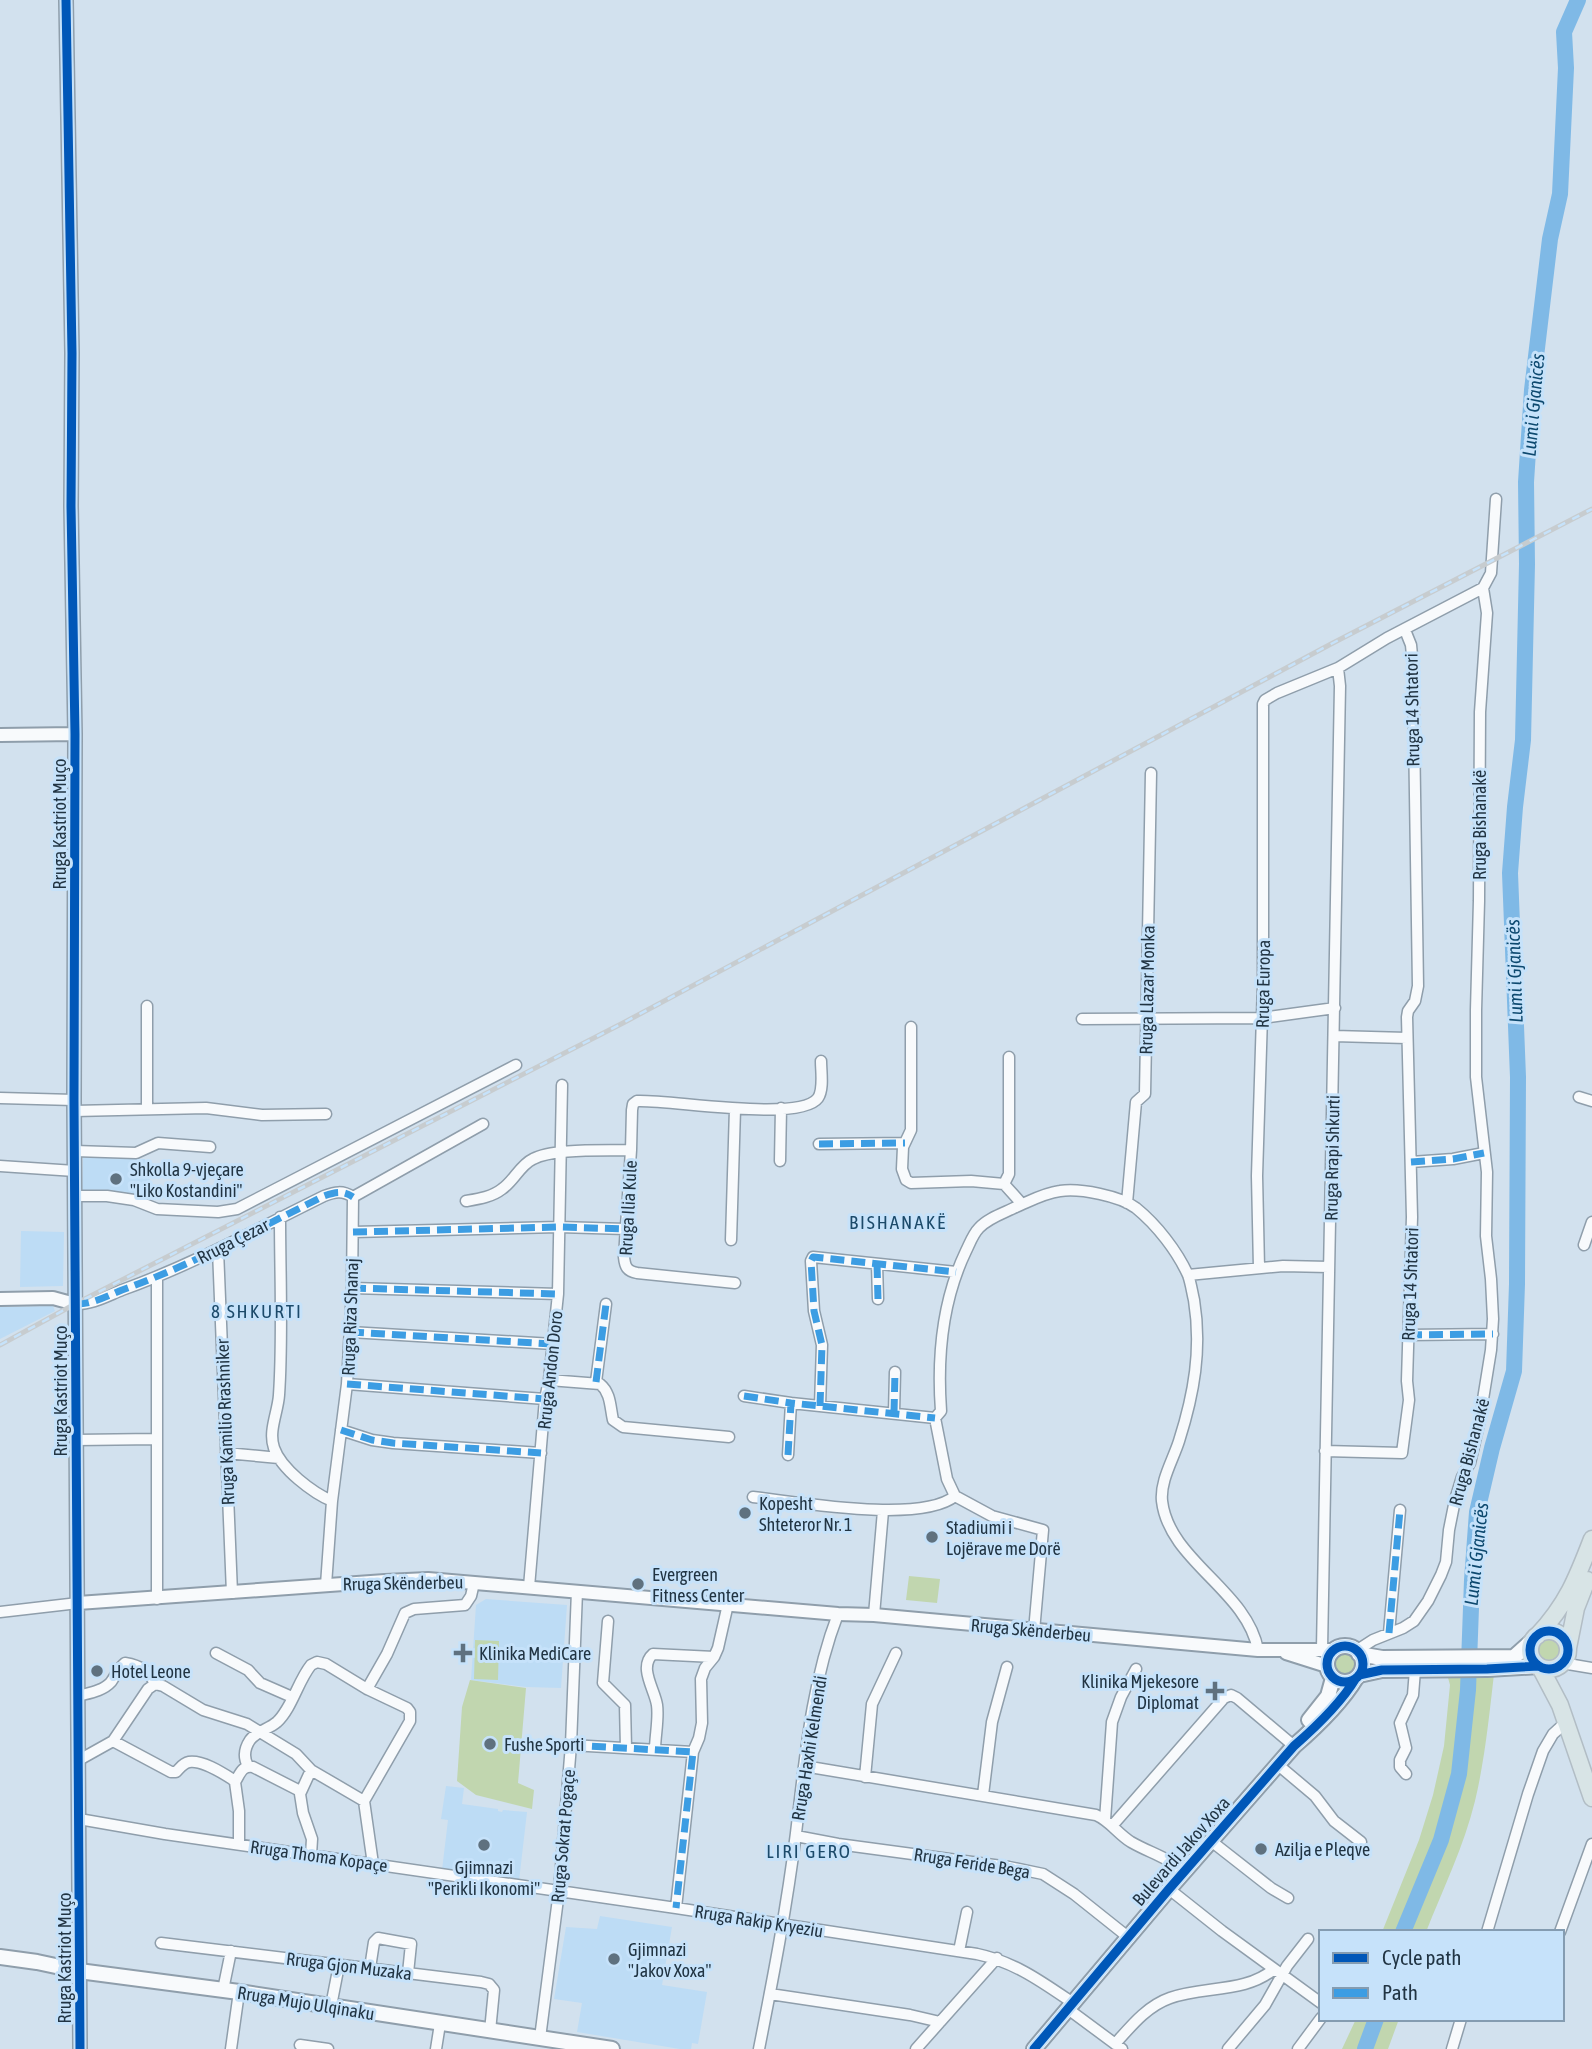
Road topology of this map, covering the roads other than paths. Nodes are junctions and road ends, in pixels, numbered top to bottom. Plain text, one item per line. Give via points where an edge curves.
1 (66, 0) edge
2 (1496, 499) dead end
3 (1483, 588) junction
4 (1405, 630) junction
5 (1338, 667) junction
6 (75, 734) junction
7 (0, 735) edge
8 (1151, 773) dead end
9 (147, 1006) dead end
10 (1335, 1008) junction
11 (1147, 1018) junction
12 (1262, 1018) junction
13 (1082, 1019) dead end
14 (911, 1027) dead end
15 (1334, 1036) junction
16 (1407, 1038) junction
17 (1009, 1057) dead end
18 (821, 1061) dead end
19 (516, 1065) dead end
20 (562, 1085) dead end
21 (1579, 1097) dead end
22 (0, 1098) edge
23 (1592, 1101) edge
24 (74, 1106) junction
25 (781, 1108) junction
26 (735, 1109) junction
27 (147, 1110) junction
28 (326, 1114) dead end
29 (483, 1124) dead end
30 (905, 1143) junction
31 (819, 1144) dead end
32 (210, 1147) dead end
33 (631, 1150) junction
34 (75, 1151) junction
35 (560, 1153) junction
36 (1485, 1153) junction
37 (780, 1161) dead end
38 (1410, 1162) junction
39 (0, 1166) edge
40 (75, 1171) junction
41 (1004, 1184) junction
42 (75, 1196) junction
43 (353, 1197) junction
44 (466, 1201) dead end
45 (1127, 1203) junction
46 (1022, 1204) junction
47 (280, 1217) junction
48 (1592, 1222) edge
49 (559, 1227) junction
50 (626, 1228) junction
51 (354, 1232) junction
52 (731, 1240) dead end
53 (1584, 1245) dead end
54 (218, 1250) junction
55 (877, 1264) junction
56 (1329, 1267) junction
57 (1259, 1268) junction
58 (956, 1272) junction
59 (1188, 1275) junction
60 (157, 1278) junction
61 (735, 1283) dead end
62 (352, 1288) junction
63 (558, 1294) junction
64 (0, 1299) edge
65 (878, 1299) dead end
66 (75, 1304) junction
67 (606, 1304) dead end
68 (350, 1332) junction
69 (1493, 1334) junction
70 (1408, 1335) junction
71 (553, 1344) junction
72 (895, 1373) dead end
73 (549, 1380) junction
74 (596, 1382) junction
75 (347, 1384) junction
76 (744, 1396) dead end
77 (545, 1399) junction
78 (791, 1403) junction
79 (820, 1406) junction
80 (894, 1413) junction
81 (935, 1419) junction
82 (341, 1430) junction
83 (729, 1437) dead end
84 (156, 1439) junction
85 (76, 1440) junction
86 (1325, 1451) junction
87 (541, 1452) junction
88 (226, 1453) junction
89 (788, 1455) dead end
90 (279, 1458) junction
91 (956, 1496) junction
92 (752, 1497) dead end
93 (332, 1501) junction
94 (1400, 1510) dead end
95 (883, 1511) junction
96 (1592, 1539) edge
97 (1592, 1565) edge
98 (474, 1583) junction
99 (326, 1585) junction
100 (529, 1587) junction
101 (577, 1591) junction
102 (232, 1593) junction
103 (157, 1599) junction
104 (78, 1603) junction
105 (728, 1604) junction
106 (0, 1612) edge
107 (838, 1614) junction
108 (874, 1615) junction
109 (608, 1621) dead end
110 (1034, 1631) junction
111 (1389, 1633) junction
112 (1535, 1638) junction
113 (1328, 1649) junction
114 (1258, 1650) junction
115 (1279, 1651) junction
116 (1358, 1652) junction
117 (216, 1653) dead end
118 (896, 1653) dead end
119 (714, 1657) junction
120 (1564, 1659) junction
121 (1454, 1664) junction
122 (1487, 1664) junction
123 (1007, 1667) dead end
124 (1540, 1667) junction
125 (1592, 1668) edge
126 (1136, 1669) dead end
127 (1415, 1670) junction
128 (1330, 1672) junction
129 (1358, 1676) junction
130 (155, 1684) junction
131 (368, 1689) junction
132 (78, 1696) junction
133 (292, 1698) junction
134 (1560, 1705) junction
135 (1565, 1723) junction
136 (259, 1731) junction
137 (113, 1741) junction
138 (571, 1745) junction
139 (1294, 1746) junction
140 (626, 1748) junction
141 (654, 1750) junction
142 (693, 1752) junction
143 (79, 1759) junction
144 (1277, 1764) junction
145 (248, 1766) junction
146 (804, 1766) junction
147 (1586, 1768) edge
148 (311, 1770) junction
149 (1406, 1774) dead end
150 (865, 1777) junction
151 (235, 1782) junction
152 (300, 1791) junction
153 (983, 1795) junction
154 (1592, 1798) edge
155 (364, 1801) junction
156 (79, 1819) junction
157 (1109, 1823) junction
158 (796, 1836) junction
159 (1211, 1841) junction
160 (1361, 1842) dead end
161 (239, 1844) junction
162 (1592, 1844) edge
163 (311, 1855) junction
164 (373, 1864) junction
165 (1184, 1872) junction
166 (1169, 1889) junction
167 (559, 1891) junction
168 (1288, 1898) dead end
169 (676, 1908) junction
170 (967, 1912) dead end
171 (781, 1924) junction
172 (1488, 1930) edge
173 (1561, 1930) edge
174 (1128, 1937) junction
175 (1308, 1939) dead end
176 (161, 1943) dead end
177 (231, 1951) junction
178 (958, 1951) junction
179 (0, 1957) edge
180 (997, 1958) junction
181 (339, 1965) junction
182 (370, 1968) junction
183 (79, 1971) junction
184 (1278, 1971) junction
185 (408, 1973) junction
186 (223, 1990) junction
187 (239, 1992) junction
188 (770, 1994) junction
189 (1319, 2002) edge
190 (331, 2006) junction
191 (1070, 2006) junction
192 (1319, 2021) edge
193 (1460, 2021) edge
194 (940, 2022) junction
195 (440, 2024) junction
196 (490, 2031) junction
197 (540, 2038) junction
198 (300, 2045) dead end
199 (1119, 2046) edge
200 (80, 2049) edge
201 (231, 2049) edge
202 (327, 2049) edge
203 (436, 2049) edge
204 (612, 2049) edge
205 (759, 2049) edge
206 (916, 2049) edge
207 (1034, 2049) edge
208 (1228, 2049) edge
209 (1298, 2049) edge
210 (1452, 2049) edge

1 - 6 street, Rruga Kastriot Muço
2 - 3 street, Rruga Bishanakë via 1491,573
3 - 4 street
3 - 36 street, Rruga Bishanakë via 1487,612 1480,722 1475,1010 1476,1077
4 - 5 street
4 - 16 street, Rruga 14 Shtatori via 1413,666 1418,950 1418,986 1408,1011
5 - 10 street, Rruga Rrapi Shkurti
5 - 12 street, Rruga Europa via 1277,693 1262,708
6 - 7 street
6 - 24 street, Rruga Kastriot Muço
8 - 11 street, Rruga Llazar Monka
9 - 27 street
10 - 12 street
10 - 15 street, Rruga Rrapi Shkurti
11 - 12 street
11 - 13 street
11 - 45 street, Rruga Llazar Monka via 1145,1094 1136,1102
12 - 57 street, Rruga Europa
14 - 30 street via 911,1130
15 - 16 street
15 - 56 street, Rruga Rrapi Shkurti
16 - 38 street, Rruga 14 Shtatori
17 - 41 street via 1009,1174
18 - 25 street via 820,1096 808,1105
19 - 42 street via 237,1209 157,1209 134,1200
20 - 35 street, Rruga Andon Doro
21 - 23 street
22 - 24 street
24 - 27 street
24 - 34 street, Rruga Kastriot Muço
25 - 26 street
25 - 37 street
26 - 33 street via 637,1101 632,1110
26 - 52 street
27 - 28 street
29 - 43 street
30 - 31 street
30 - 41 street via 902,1169 911,1183
32 - 34 street via 158,1143 136,1153
33 - 35 street, Rruga Ilia Kule
33 - 50 street, Rruga Ilia Kule
34 - 40 street, Rruga Kastriot Muço
35 - 44 street via 531,1159 502,1189
35 - 49 street, Rruga Andon Doro
36 - 38 street
36 - 69 street, Rruga Bishanakë
38 - 70 street, Rruga 14 Shtatori
39 - 40 street
40 - 42 street, Rruga Kastriot Muço
41 - 46 street
42 - 66 street, Rruga Kastriot Muço
43 - 47 street via 335,1192
43 - 51 street, Rruga Riza Shanaj
45 - 46 street via 1070,1190
45 - 59 street via 1161,1234
46 - 58 street via 980,1227
47 - 54 street, Rruga Çezar
47 - 90 street, Rruga Çezar via 279,1395 272,1438
48 - 53 street
49 - 50 street
49 - 51 street
49 - 63 street, Rruga Andon Doro
50 - 61 street, Rruga Ilia Kule via 624,1257 630,1271
51 - 62 street, Rruga Riza Shanaj
54 - 60 street, Rruga Çezar
54 - 88 street, Rruga Kamilio Rrashniker
55 - 58 street
55 - 65 street
55 - 79 street via 811,1259 814,1311 822,1345
56 - 57 street
56 - 86 street, Rruga Rrapi Shkurti
57 - 59 street
58 - 81 street via 941,1340 942,1411
59 - 114 street via 1196,1312 1196,1374 1161,1492 1162,1505 1182,1547 1243,1616
60 - 66 street, Rruga Çezar
60 - 84 street
62 - 63 street
62 - 68 street, Rruga Riza Shanaj
63 - 71 street, Rruga Andon Doro
64 - 66 street via 53,1298
66 - 85 street, Rruga Kastriot Muço
67 - 74 street
68 - 71 street
68 - 75 street, Rruga Riza Shanaj
69 - 70 street
69 - 111 street, Rruga Bishanakë via 1479,1424 1452,1514 1444,1569 1419,1615 1411,1624
70 - 86 street, Rruga 14 Shtatori via 1409,1400 1402,1453
71 - 73 street, Rruga Andon Doro
72 - 80 street
73 - 74 street
73 - 77 street, Rruga Andon Doro
74 - 83 street via 606,1388 613,1420 623,1427
75 - 77 street
75 - 82 street, Rruga Riza Shanaj
76 - 78 street
77 - 87 street, Rruga Andon Doro
78 - 79 street
78 - 89 street
79 - 80 street
80 - 81 street
81 - 91 street via 947,1479
82 - 87 street via 393,1443
82 - 93 street, Rruga Riza Shanaj
84 - 85 street
84 - 103 street
85 - 104 street, Rruga Kastriot Muço
86 - 113 street, Rruga Rrapi Shkurti
87 - 100 street, Rruga Andon Doro
88 - 90 street
88 - 102 street, Rruga Kamilio Rrashniker
90 - 93 street via 308,1489
91 - 95 street via 941,1504
91 - 110 street via 992,1516 1043,1530
92 - 95 street
93 - 99 street, Rruga Riza Shanaj
94 - 111 street
95 - 108 street
96 - 112 main road via 1568,1597
97 - 120 main road
98 - 99 street, Rruga Skënderbeu via 407,1579
98 - 100 street, Rruga Skënderbeu
98 - 131 street via 465,1605 405,1613
99 - 102 street, Rruga Skënderbeu
100 - 101 street, Rruga Skënderbeu
101 - 105 street, Rruga Skënderbeu
101 - 138 street, Rruga Sokrat Pogaçe
102 - 103 street, Rruga Skënderbeu
103 - 104 street, Rruga Skënderbeu
104 - 106 street
104 - 132 street, Rruga Kastriot Muço
105 - 107 street, Rruga Skënderbeu
105 - 119 street
107 - 108 street, Rruga Skënderbeu
107 - 146 street, Rruga Haxhi Kelmendi via 820,1672
108 - 110 street, Rruga Skënderbeu
109 - 140 street via 603,1683 625,1705
110 - 114 street, Rruga Skënderbeu
111 - 116 street, Rruga Bishanakë
112 - 120 main road via 1555,1633 1564,1640
112 - 122 main road via 1514,1657
112 - 124 main road via 1530,1654
113 - 115 street, Rruga Skënderbeu
113 - 116 main road via 1346,1647
113 - 128 main road
114 - 115 street, Rruga Skënderbeu
115 - 128 street
116 - 121 main road
116 - 129 main road via 1362,1662
117 - 133 street
118 - 150 street via 872,1704
119 - 141 street via 650,1655 649,1685 657,1705
119 - 142 street via 701,1679 702,1723
120 - 124 main road via 1551,1669
120 - 125 street
120 - 134 main road
121 - 122 main road
121 - 127 main road
122 - 124 main road
123 - 153 street via 992,1722
124 - 134 main road
126 - 157 street via 1112,1723
127 - 129 main road via 1371,1671
127 - 149 street via 1413,1695 1401,1723 1406,1748 1400,1767
128 - 129 main road via 1345,1682
128 - 139 main road, Bulevardi Jakov Xoxa via 1328,1696
129 - 139 main road, Bulevardi Jakov Xoxa
130 - 132 street via 146,1671 125,1663 103,1688
130 - 136 street via 203,1710
130 - 137 street
131 - 133 street via 317,1662 306,1671
131 - 155 street via 407,1708 411,1716
132 - 143 street, Rruga Kastriot Muço
133 - 136 street via 276,1722
134 - 135 main road
135 - 147 main road
135 - 172 street via 1549,1739 1538,1766
136 - 145 street via 245,1751
136 - 148 street via 296,1754
137 - 143 street
137 - 151 street via 171,1772 194,1762
138 - 140 street
138 - 167 street, Rruga Sokrat Pogaçe
139 - 144 main road, Bulevardi Jakov Xoxa
139 - 157 street via 1231,1695
140 - 141 street
141 - 142 street
142 - 169 street
143 - 156 street, Rruga Kastriot Muço
144 - 159 main road, Bulevardi Jakov Xoxa
144 - 160 street
145 - 151 street
145 - 152 street
146 - 150 street
146 - 158 street, Rruga Haxhi Kelmendi
147 - 154 main road
148 - 152 street
148 - 155 street
150 - 153 street
151 - 161 street
152 - 163 street via 312,1839
153 - 157 street via 1096,1815
155 - 164 street
156 - 161 street, Rruga Thoma Kopaçe
156 - 183 street, Rruga Kastriot Muço
157 - 165 street via 1129,1841 1164,1856
158 - 171 street, Rruga Haxhi Kelmendi
158 - 174 street, Rruga Feride Bega via 1043,1874
159 - 165 main road, Bulevardi Jakov Xoxa
159 - 168 street, Bulevardi Jakov Xoxa
161 - 163 street, Rruga Thoma Kopaçe
162 - 173 street
163 - 164 street, Rruga Thoma Kopaçe
164 - 167 street, Rruga Thoma Kopaçe
165 - 166 main road, Bulevardi Jakov Xoxa
166 - 174 main road, Bulevardi Jakov Xoxa
166 - 184 street
167 - 169 street, Rruga Rakip Kryeziu
167 - 197 street, Rruga Sokrat Pogaçe
169 - 171 street, Rruga Rakip Kryeziu
170 - 178 street
171 - 178 street, Rruga Rakip Kryeziu
171 - 188 street, Rruga Haxhi Kelmendi
174 - 191 main road, Bulevardi Jakov Xoxa
175 - 184 street
176 - 177 street, Rruga Gjon Muzaka
177 - 181 street, Rruga Gjon Muzaka
177 - 186 street
178 - 180 street, Rruga Rakip Kryeziu
179 - 183 main road, Rruga Mujo Ulqinaku
180 - 191 street, Rruga Rakip Kryeziu via 1022,1970
180 - 194 street
181 - 182 street, Rruga Gjon Muzaka
181 - 190 street
182 - 185 street, Rruga Gjon Muzaka
182 - 185 street via 378,1938 411,1944
183 - 186 main road, Rruga Mujo Ulqinaku
183 - 200 street, Rruga Kastriot Muço
184 - 189 street
184 - 199 street via 1256,1981 1170,1998 1144,2013
184 - 208 street via 1265,2005
185 - 196 street, Rruga Gjon Muzaka via 489,1984 494,1990
186 - 187 main road, Rruga Mujo Ulqinaku
187 - 190 main road, Rruga Mujo Ulqinaku
187 - 201 street
188 - 194 street
188 - 205 street, Rruga Haxhi Kelmendi
190 - 195 main road, Rruga Mujo Ulqinaku
191 - 199 street, Rruga Rakip Kryeziu
191 - 207 main road, Bulevardi Jakov Xoxa
192 - 209 street
193 - 210 street
194 - 206 street
195 - 196 main road, Rruga Mujo Ulqinaku
195 - 203 street
196 - 197 main road, Rruga Mujo Ulqinaku
197 - 204 main road, Rruga Mujo Ulqinaku
198 - 202 street

